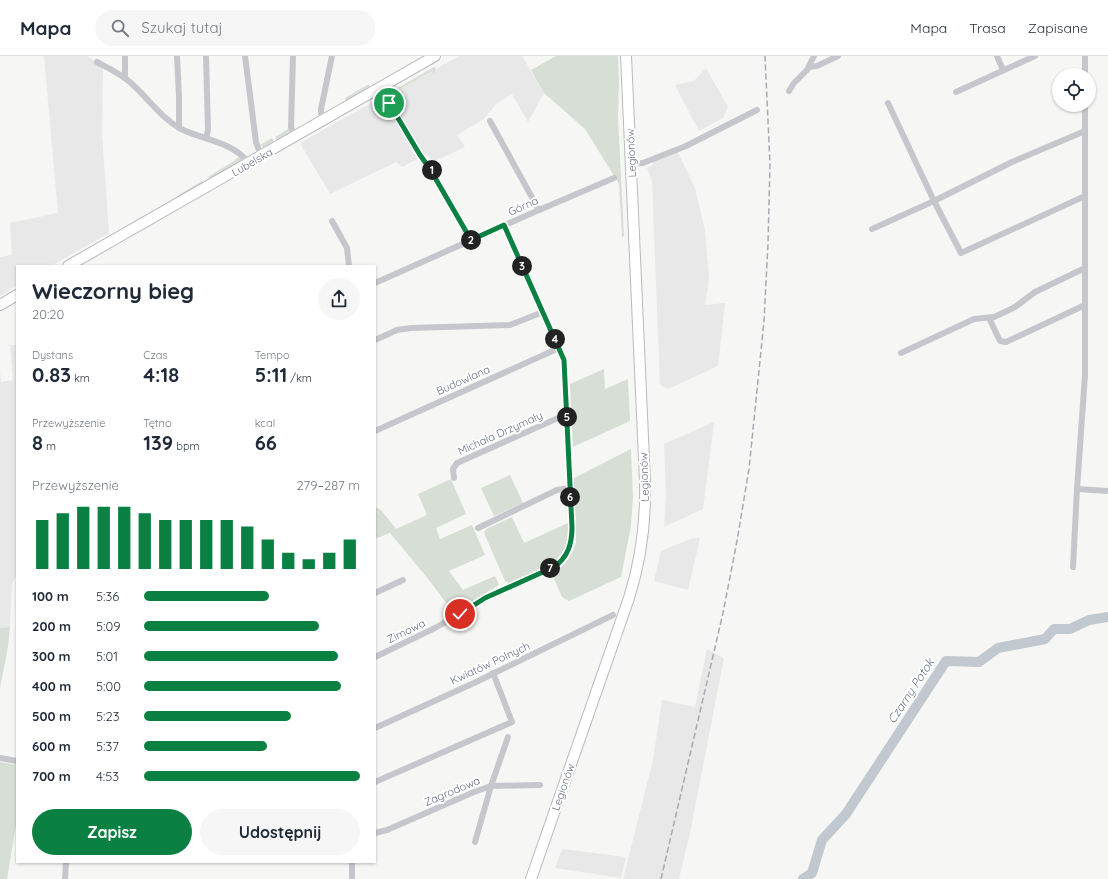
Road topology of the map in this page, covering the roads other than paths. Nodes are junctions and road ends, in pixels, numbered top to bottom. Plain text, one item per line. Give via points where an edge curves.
1 (125, 56) edge
2 (176, 56) edge
3 (206, 56) edge
4 (245, 56) edge
5 (294, 56) edge
6 (332, 56) edge
7 (435, 56) edge
8 (626, 56) edge
9 (814, 56) edge
10 (838, 56) edge
11 (997, 56) edge
12 (1035, 56) edge
13 (1085, 56) edge
14 (97, 62) dead end
15 (809, 67) junction
16 (1085, 68) edge
17 (1003, 70) junction
18 (126, 78) junction
19 (789, 91) dead end
20 (956, 92) dead end
21 (391, 100) dead end
22 (888, 103) dead end
23 (757, 110) dead end
24 (1085, 112) edge
25 (323, 120) junction
26 (490, 121) dead end
27 (179, 128) junction
28 (1084, 130) junction
29 (295, 137) junction
30 (206, 138) junction
31 (262, 156) junction
32 (248, 163) junction
33 (631, 164) junction
34 (614, 178) dead end
35 (1085, 196) junction
36 (934, 201) junction
37 (539, 210) junction
38 (332, 221) dead end
39 (504, 225) junction
40 (872, 229) dead end
41 (471, 240) junction
42 (70, 265) edge
43 (349, 265) edge
44 (1085, 268) junction
45 (376, 283) edge
46 (16, 296) edge
47 (0, 305) edge
48 (1085, 305) junction
49 (543, 312) junction
50 (989, 318) junction
51 (376, 340) edge
52 (559, 348) junction
53 (901, 353) dead end
54 (567, 414) junction
55 (376, 431) edge
56 (454, 478) dead end
57 (570, 488) junction
58 (1077, 489) junction
59 (1108, 491) edge
60 (478, 528) dead end
61 (1073, 567) dead end
62 (403, 580) dead end
63 (376, 593) edge
64 (613, 615) dead end
65 (376, 657) edge
66 (493, 673) junction
67 (376, 728) edge
68 (508, 737) dead end
69 (0, 758) edge
70 (16, 761) edge
71 (376, 782) edge
72 (540, 785) dead end
73 (491, 786) junction
74 (376, 833) edge
75 (475, 842) dead end
76 (66, 863) edge
77 (352, 863) edge
78 (65, 879) edge
79 (352, 879) edge
80 (531, 879) edge

1 - 18 street
2 - 27 street
3 - 30 street
4 - 31 street via 257,145
5 - 29 street via 291,127
6 - 25 street via 320,111
7 - 25 main road, Lubelska
8 - 33 main road, Legionów
9 - 15 street
10 - 15 street
11 - 17 street
12 - 17 street
13 - 16 street
14 - 18 street
15 - 19 street
17 - 20 street
18 - 27 street
21 - 41 street via 389,103
22 - 36 street
23 - 33 street via 686,146 644,163
24 - 28 street
25 - 29 main road, Lubelska
26 - 37 street
27 - 30 street
28 - 35 street
28 - 36 street
29 - 31 main road, Lubelska
30 - 32 street via 240,154
31 - 32 main road, Lubelska
32 - 42 main road, Lubelska
33 - 80 main road, Legionów via 645,482 644,535 629,598
34 - 37 street, Górna
35 - 36 street via 961,252
35 - 44 street
36 - 40 street
37 - 39 street, Górna
38 - 43 street via 347,248
39 - 41 street, Górna
39 - 49 street, Zimowa
41 - 45 street, Górna
44 - 48 street
44 - 50 street via 1035,292 1015,307
46 - 47 main road
48 - 50 street via 1006,342 1000,341
48 - 58 street via 1085,375
49 - 51 street via 510,325 407,328
49 - 52 street, Zimowa
50 - 53 street via 974,319
52 - 54 street, Zimowa via 565,365
52 - 55 street, Budowlana
54 - 56 street, Michała Drzymały via 457,464 453,469
54 - 57 street, Zimowa
57 - 60 street via 557,490
57 - 65 street, Zimowa via 570,546 564,558 554,567 505,588 435,628
58 - 59 street
58 - 61 street
62 - 63 street
64 - 66 street, Kwiatów Polnych
66 - 67 street, Kwiatów Polnych
66 - 71 street via 512,722
68 - 73 street
69 - 70 street
72 - 73 street, Zagrodowa
73 - 74 street, Zagrodowa
73 - 75 street
76 - 78 street
77 - 79 street

